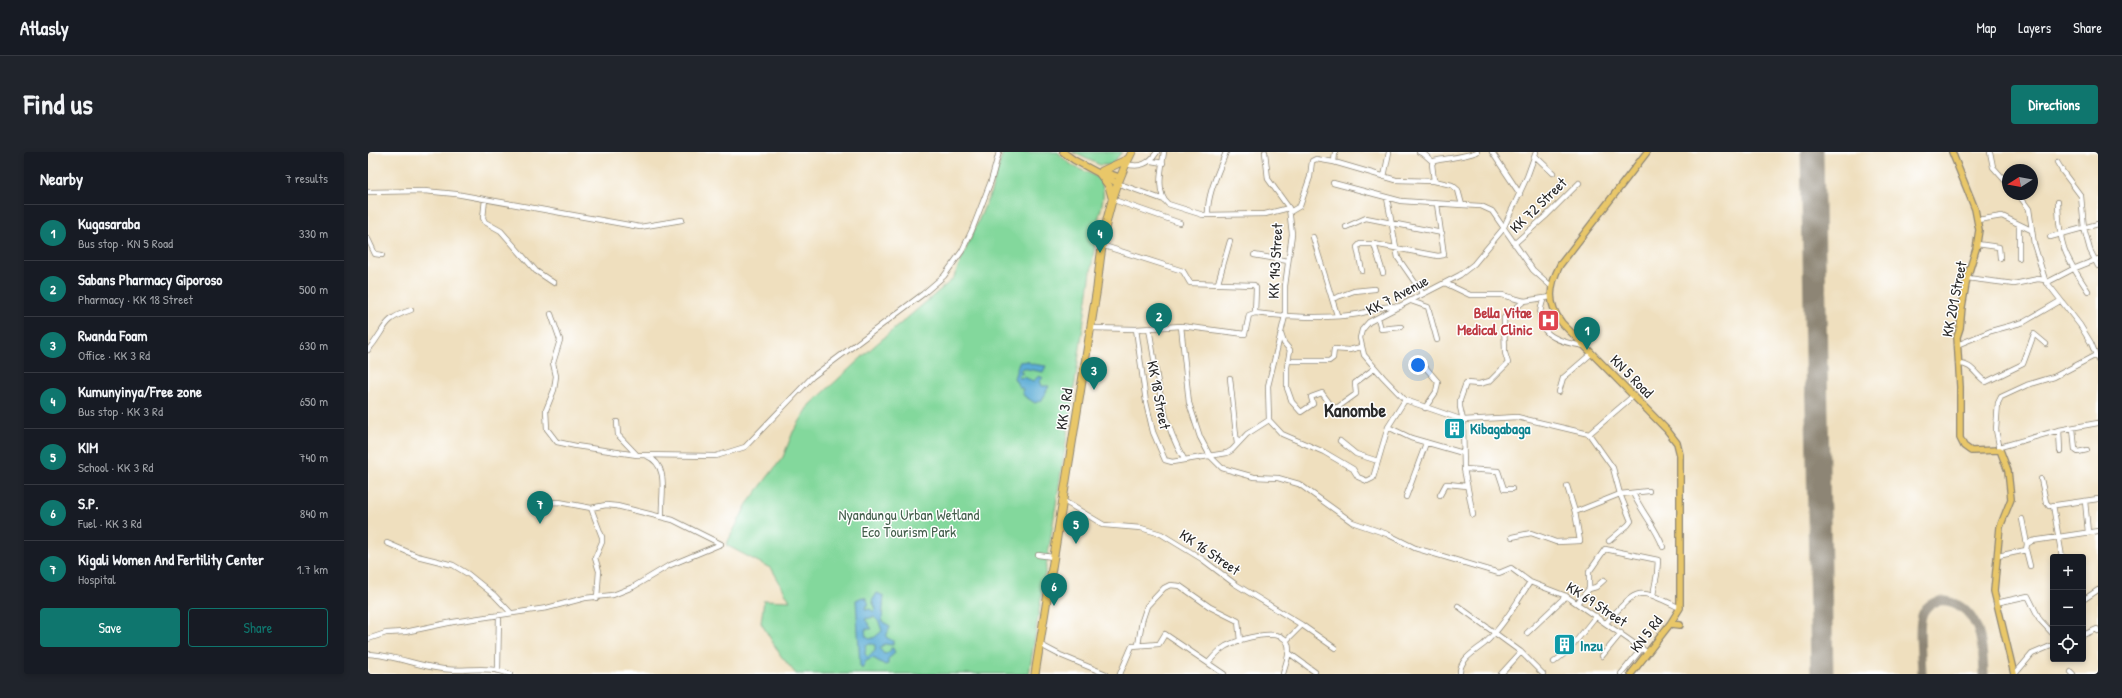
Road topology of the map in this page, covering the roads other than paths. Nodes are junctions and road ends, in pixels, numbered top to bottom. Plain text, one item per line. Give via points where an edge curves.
1 (999, 152) edge
2 (1063, 152) edge
3 (1132, 152) edge
4 (1157, 152) edge
5 (1164, 152) edge
6 (1226, 152) edge
7 (1265, 152) edge
8 (1335, 152) edge
9 (1389, 152) edge
10 (1419, 152) edge
11 (1477, 152) edge
12 (1492, 152) edge
13 (1647, 152) edge
14 (1952, 152) edge
15 (1990, 152) edge
16 (1535, 153) edge
17 (1151, 161) junction
18 (1127, 162) junction
19 (1334, 162) junction
20 (1433, 162) junction
21 (2057, 162) dead end
22 (1163, 163) junction
23 (1101, 172) junction
24 (1553, 173) dead end
25 (1384, 177) junction
26 (2002, 177) edge
27 (1118, 180) junction
28 (1434, 180) junction
29 (1333, 182) dead end
30 (1578, 183) dead end
31 (368, 192) edge
32 (1520, 194) junction
33 (1112, 198) junction
34 (1387, 198) junction
35 (485, 199) junction
36 (1164, 200) junction
37 (2023, 200) edge
38 (2058, 202) dead end
39 (1437, 204) junction
40 (1462, 205) junction
41 (1289, 210) junction
42 (1208, 214) junction
43 (682, 220) dead end
44 (1978, 220) junction
45 (1180, 223) dead end
46 (1392, 224) junction
47 (2098, 224) edge
48 (2019, 225) junction
49 (1346, 227) dead end
50 (2084, 228) junction
51 (1503, 229) junction
52 (2031, 230) junction
53 (1442, 233) junction
54 (2059, 234) junction
55 (1313, 237) dead end
56 (2050, 237) dead end
57 (368, 239) edge
58 (1230, 241) dead end
59 (1374, 244) junction
60 (1514, 244) junction
61 (1977, 244) junction
62 (1102, 245) junction
63 (1395, 249) junction
64 (382, 255) dead end
65 (1254, 255) dead end
66 (2000, 258) dead end
67 (2020, 258) dead end
68 (2096, 259) edge
69 (1288, 261) junction
70 (2098, 266) edge
71 (2073, 269) junction
72 (1362, 271) dead end
73 (1383, 272) dead end
74 (1967, 278) junction
75 (2045, 281) junction
76 (554, 283) dead end
77 (1218, 283) junction
78 (1445, 283) junction
79 (1551, 286) junction
80 (1375, 289) dead end
81 (2088, 292) dead end
82 (1422, 294) junction
83 (1548, 298) junction
84 (1332, 299) junction
85 (1411, 301) junction
86 (1524, 301) junction
87 (2060, 301) junction
88 (1401, 307) junction
89 (411, 310) dead end
90 (1255, 313) junction
91 (551, 314) dead end
92 (1337, 315) junction
93 (1285, 316) junction
94 (1378, 318) junction
95 (1181, 326) junction
96 (1401, 327) dead end
97 (1090, 328) junction
98 (1136, 328) junction
99 (1149, 328) junction
100 (1281, 330) junction
101 (1437, 340) dead end
102 (2046, 344) dead end
103 (1957, 345) junction
104 (1585, 346) junction
105 (1361, 347) junction
106 (368, 350) edge
107 (1592, 353) junction
108 (2097, 357) edge
109 (1288, 361) junction
110 (1420, 361) dead end
111 (1958, 364) junction
112 (1375, 368) junction
113 (1230, 378) dead end
114 (1559, 392) dead end
115 (1632, 397) junction
116 (1405, 400) junction
117 (1425, 408) junction
118 (1269, 420) junction
119 (1463, 420) junction
120 (616, 422) dead end
121 (2098, 423) edge
122 (1388, 427) junction
123 (2073, 428) junction
124 (2059, 430) junction
125 (1589, 434) junction
126 (1340, 441) dead end
127 (1426, 443) junction
128 (1237, 444) junction
129 (2000, 448) junction
130 (2060, 450) dead end
131 (2087, 450) dead end
132 (1463, 453) junction
133 (637, 454) junction
134 (1210, 456) junction
135 (1184, 459) junction
136 (1378, 461) junction
137 (1464, 469) junction
138 (2041, 479) dead end
139 (1467, 486) junction
140 (1567, 486) dead end
141 (1512, 489) dead end
142 (1649, 491) dead end
143 (1633, 493) junction
144 (1620, 494) junction
145 (1440, 495) dead end
146 (1406, 497) dead end
147 (2098, 499) edge
148 (1062, 500) junction
149 (2085, 501) junction
150 (537, 503) dead end
151 (2053, 505) junction
152 (591, 508) junction
153 (1575, 512) junction
154 (1473, 514) dead end
155 (662, 517) junction
156 (2022, 518) dead end
157 (2098, 531) edge
158 (2088, 532) junction
159 (2058, 536) junction
160 (1512, 537) dead end
161 (1609, 541) dead end
162 (387, 543) dead end
163 (2027, 544) junction
164 (1663, 547) dead end
165 (2026, 550) junction
166 (2061, 554) edge
167 (1038, 555) dead end
168 (1998, 556) junction
169 (1053, 557) junction
170 (2030, 566) dead end
171 (1604, 580) dead end
172 (1530, 582) junction
173 (1589, 589) junction
174 (2098, 590) edge
175 (1653, 595) junction
176 (1566, 596) junction
177 (597, 598) junction
178 (2086, 598) edge
179 (1577, 603) junction
180 (1996, 603) junction
181 (1458, 606) dead end
182 (1680, 608) junction
183 (511, 613) junction
184 (499, 615) junction
185 (1596, 616) junction
186 (1606, 623) junction
187 (1670, 624) junction
188 (1302, 625) junction
189 (1680, 625) dead end
190 (2098, 629) edge
191 (2050, 630) edge
192 (1494, 632) junction
193 (1527, 633) dead end
194 (1621, 633) junction
195 (2086, 634) edge
196 (368, 639) edge
197 (1287, 640) junction
198 (1240, 641) junction
199 (1039, 644) junction
200 (1138, 645) junction
201 (2050, 646) edge
202 (1335, 648) dead end
203 (1642, 648) junction
204 (1521, 652) junction
205 (1648, 652) junction
206 (1289, 653) junction
207 (368, 654) edge
208 (1602, 656) dead end
209 (1554, 662) dead end
210 (1208, 663) junction
211 (498, 670) junction
212 (1094, 672) edge
213 (1315, 672) dead end
214 (1542, 673) edge
215 (510, 674) edge
216 (1035, 674) edge
217 (1106, 674) edge
218 (1120, 674) edge
219 (1224, 674) edge
220 (1283, 674) edge
221 (1460, 674) edge
222 (1501, 674) edge
223 (1621, 674) edge
224 (1631, 674) edge
225 (2015, 674) edge

1 - 133 street via 972,230 962,251 944,276 812,377 745,447 716,456
2 - 23 main road
3 - 18 highway, KK 3 Rd
4 - 17 street
5 - 22 street
6 - 42 street via 1212,191
7 - 41 street via 1266,172
8 - 19 street
9 - 25 street
10 - 20 street
11 - 20 street
12 - 32 street
13 - 79 main road, KN 5 Road via 1560,265
14 - 44 main road, KK 201 Street
15 - 26 street via 1993,167
16 - 24 street, KK 72 Street
16 - 32 street, KK 7 Avenue
17 - 18 street via 1138,167
17 - 22 street
18 - 23 highway
18 - 27 highway, KK 3 Rd
19 - 25 street, KK 143 Street
19 - 41 street, KK 143 Street via 1316,159 1312,161 1310,177 1300,206
20 - 28 street
21 - 50 street via 2081,196
22 - 36 street via 1161,181
23 - 27 main road
23 - 33 highway
25 - 28 street, KK 143 Street via 1410,181
27 - 33 highway, KK 3 Rd
27 - 36 street
28 - 40 street, KK 143 Street via 1452,185 1458,190
29 - 34 street
30 - 60 street, KK 72 Street
31 - 35 street via 440,192
32 - 51 street, KK 7 Avenue
33 - 45 street
33 - 62 highway, KK 3 Rd
34 - 39 street
34 - 46 street
35 - 43 street via 635,227
35 - 76 street via 485,222 501,231 536,271
36 - 42 street via 1198,215
37 - 52 street via 2029,208
38 - 54 street
39 - 40 street
39 - 53 street
40 - 51 street via 1481,206 1492,211
41 - 42 street via 1265,214
41 - 69 street, KK 143 Street via 1292,234
44 - 48 street via 2002,216
44 - 61 main road, KK 201 Street
46 - 49 street via 1366,218
46 - 53 street
46 - 63 street
47 - 50 street
48 - 52 street
48 - 67 street
50 - 54 street
50 - 68 street
51 - 60 street
51 - 78 street, KK 7 Avenue via 1467,272
52 - 75 street
53 - 63 street via 1445,251 1442,257
54 - 56 street
54 - 71 street
55 - 84 street
57 - 64 street via 375,254
58 - 77 street
59 - 63 street
59 - 72 street via 1358,245
59 - 73 street
60 - 79 street via 1533,270
61 - 66 street via 1999,247
61 - 74 main road, KK 201 Street
62 - 77 street via 1183,271 1190,283
62 - 97 highway, KK 3 Rd
63 - 82 street via 1398,258
65 - 69 street
68 - 70 street
68 - 71 street
69 - 93 street, KK 143 Street
71 - 75 street
71 - 81 street
74 - 75 street via 2014,284 2038,279
74 - 103 main road, KK 201 Street
75 - 87 street
77 - 90 street via 1254,285
78 - 82 street, KK 7 Avenue
78 - 86 street via 1470,295 1502,295
79 - 83 main road, KN 5 Road
80 - 84 street via 1354,291
82 - 85 street, KK 7 Avenue
83 - 86 street
83 - 104 main road, KN 5 Road via 1556,315
83 - 104 street via 1540,311 1540,319 1547,331 1558,341
84 - 92 street
85 - 88 street, KK 7 Avenue
85 - 101 street via 1428,308
86 - 119 street via 1504,318 1505,353 1508,362 1490,381 1479,384 1469,382 1464,386 1460,400
87 - 103 street via 2024,322 1991,331
87 - 108 street via 2080,325
88 - 92 street via 1379,307 1358,314
88 - 94 street, KK 7 Avenue
89 - 106 street via 387,321 378,340
90 - 93 street
90 - 95 street via 1249,315 1245,334
91 - 133 street via 560,340 553,363 556,376 554,390 546,410 547,430 557,442
92 - 93 street
93 - 100 street, KK 143 Street
94 - 96 street via 1381,329
94 - 105 street, KK 7 Avenue via 1369,322 1362,330
95 - 99 street
95 - 134 street via 1189,404 1200,437
97 - 98 street
97 - 148 highway, KK 3 Rd
98 - 99 street
98 - 135 street, KK 18 Street via 1146,402 1153,432 1165,460 1172,462
99 - 135 street via 1167,424
100 - 109 street via 1284,343 1290,350
100 - 118 street, KK 143 Street via 1268,386
102 - 111 street via 2034,334 2023,364 1986,382 1976,371 1962,363
103 - 111 main road, KK 201 Street
104 - 107 main road, KN 5 Road
105 - 109 street via 1348,350 1334,349 1333,358 1329,361
105 - 112 street
107 - 114 street via 1563,378
107 - 115 main road, KN 5 Road
108 - 129 street via 2002,397 1998,403 1996,430
109 - 112 street via 1288,396 1301,412 1312,404 1311,397 1318,393 1322,393 1333,408 1338,407 1356,394 1357,380
110 - 117 street via 1438,382 1436,392
111 - 129 main road, KK 201 Street via 1960,438 1964,446 1971,451
112 - 116 street
113 - 128 street
115 - 125 street
115 - 182 main road, KN 5 Road via 1651,412 1667,430 1677,443 1680,455
116 - 117 street
116 - 122 street
117 - 119 street
118 - 128 street, KK 18 Street
118 - 136 street via 1282,434 1324,452 1353,469 1358,477 1365,481 1373,478
119 - 125 street via 1517,417
119 - 132 street
120 - 133 street via 618,435
121 - 123 street
122 - 127 street
122 - 136 street
123 - 124 street
123 - 131 street via 2075,450
124 - 129 street
124 - 130 street
125 - 144 street via 1613,468
126 - 136 street via 1356,454
127 - 132 street
127 - 146 street
128 - 134 street, KK 18 Street via 1227,453
129 - 168 main road via 2008,471 2011,499 2000,527
132 - 137 street
133 - 155 street via 651,458 660,466
134 - 135 street, KK 18 Street
134 - 172 street, KK 69 Street via 1228,471 1254,477 1278,478 1299,484 1352,522 1387,534 1409,546 1499,572 1511,568
137 - 139 street
137 - 141 street via 1498,471 1504,489
138 - 151 street via 2047,504
139 - 145 street via 1448,484
139 - 154 street
140 - 153 street
142 - 143 street
143 - 144 street
143 - 164 street via 1656,530
144 - 153 street
144 - 161 street via 1630,523
147 - 149 street
148 - 169 highway, KK 3 Rd
148 - 188 street, KK 16 Street via 1104,526 1141,528 1160,534
149 - 151 street
149 - 158 street
150 - 152 street via 559,502
151 - 159 street
152 - 155 street via 611,505
152 - 177 street via 602,537 595,558 599,574
153 - 160 street via 1581,540 1578,542 1556,542 1531,533
155 - 177 street via 685,525 721,544 668,566 623,592
156 - 163 street
157 - 158 street
158 - 159 street
159 - 163 street
159 - 166 street
162 - 183 street via 417,556 453,565 494,595
163 - 165 street
165 - 168 street
165 - 170 street
167 - 169 street
168 - 180 main road
169 - 199 highway, KK 3 Rd
171 - 173 street
172 - 176 street, KK 69 Street
172 - 192 street via 1515,608
173 - 175 street via 1589,572 1606,549 1634,557 1658,560
173 - 179 street
174 - 178 street
175 - 182 street
175 - 186 street via 1638,593
176 - 179 street, KK 69 Street
176 - 193 street
177 - 183 street via 585,598 547,608
179 - 185 street, KK 69 Street
180 - 191 street via 2028,596 2040,620
180 - 225 main road
181 - 192 street
182 - 187 main road, KN 5 Rd
183 - 184 street
184 - 196 street via 405,632 386,633
184 - 211 street
185 - 186 street, KK 69 Street
185 - 209 street via 1569,650
186 - 194 street, KK 69 Street
187 - 189 main road
187 - 205 main road, KN 5 Rd
188 - 197 street
188 - 202 street, KK 16 Street
190 - 195 street
192 - 204 street
192 - 221 street via 1463,662
194 - 203 street, KK 69 Street
194 - 208 street
197 - 198 street via 1268,635
197 - 206 street
198 - 200 street via 1238,621 1210,607 1183,587 1174,585 1164,588 1147,606
198 - 210 street via 1223,648
199 - 212 street
199 - 216 highway, KK 3 Rd
200 - 210 street via 1159,644 1165,634
200 - 218 street via 1130,649
201 - 225 street via 2032,654
203 - 205 street, KK 69 Street
203 - 223 street
204 - 214 street
204 - 222 street
205 - 224 main road, KN 5 Rd
206 - 213 street
206 - 220 street
207 - 211 street via 386,655 444,669
210 - 219 street
211 - 215 street
212 - 217 street

